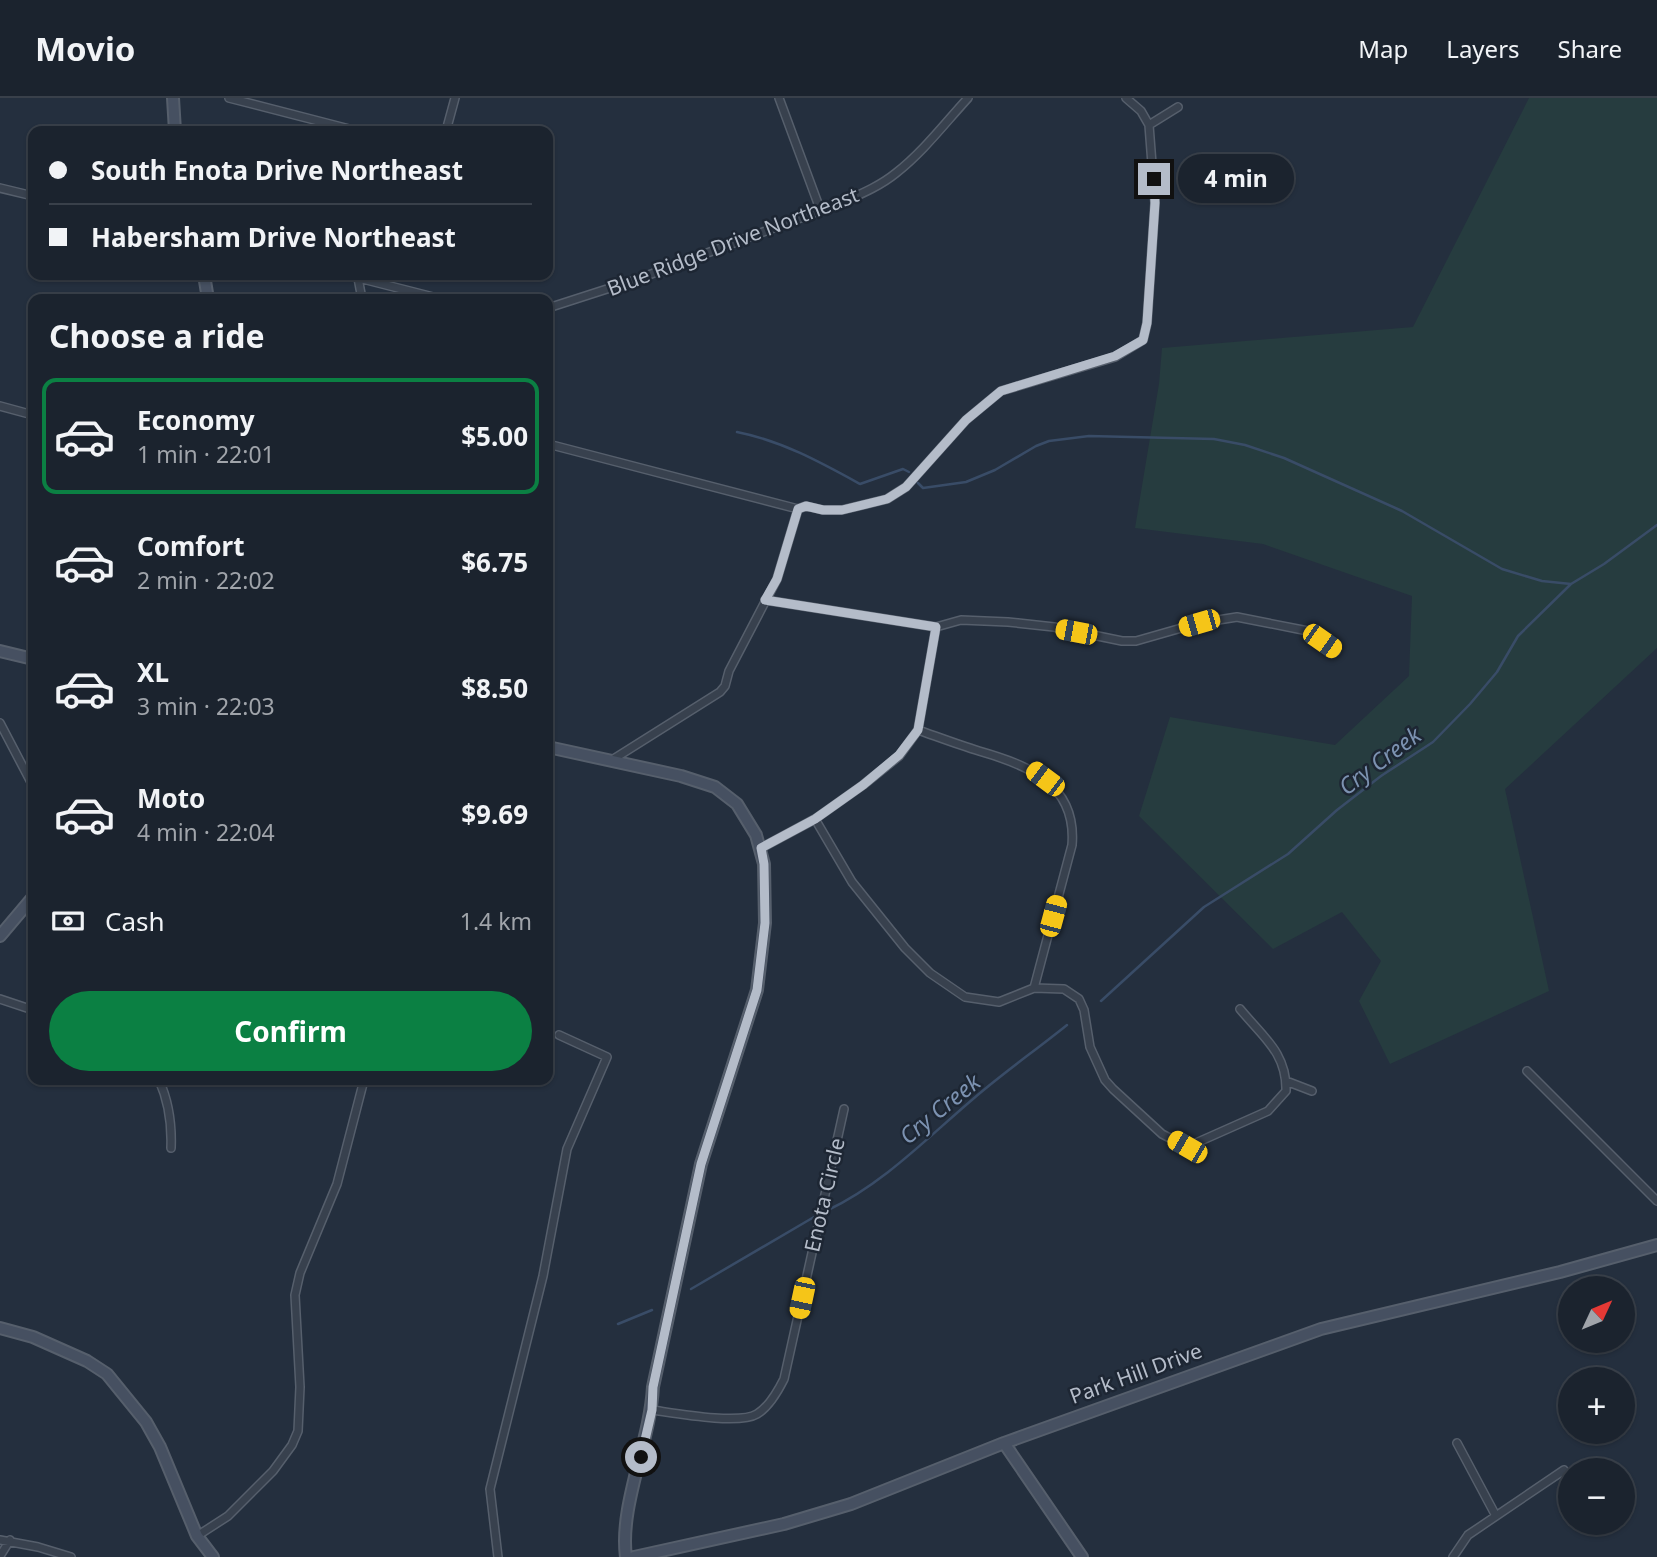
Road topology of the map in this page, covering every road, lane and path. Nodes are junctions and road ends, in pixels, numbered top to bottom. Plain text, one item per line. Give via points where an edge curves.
1 (173, 98) edge
2 (229, 98) edge
3 (455, 98) edge
4 (779, 98) edge
5 (968, 98) edge
6 (1126, 98) edge
7 (1178, 107) dead end
8 (1150, 125) junction
9 (175, 126) edge
10 (339, 126) edge
11 (447, 126) edge
12 (0, 188) edge
13 (28, 195) edge
14 (820, 209) junction
15 (366, 280) edge
16 (421, 294) edge
17 (553, 307) edge
18 (0, 406) edge
19 (28, 414) edge
20 (553, 445) edge
21 (798, 509) junction
22 (765, 600) junction
23 (936, 627) junction
24 (0, 651) edge
25 (1336, 651) dead end
26 (28, 658) edge
27 (0, 723) edge
28 (918, 730) junction
29 (553, 748) edge
30 (612, 760) junction
31 (28, 776) edge
32 (815, 819) junction
33 (761, 848) junction
34 (28, 903) edge
35 (0, 936) edge
36 (1034, 988) junction
37 (0, 999) edge
38 (28, 1008) edge
39 (1240, 1009) dead end
40 (559, 1035) dead end
41 (1527, 1071) dead end
42 (1286, 1081) junction
43 (161, 1085) edge
44 (363, 1085) edge
45 (1312, 1091) dead end
46 (844, 1109) dead end
47 (171, 1148) dead end
48 (1657, 1201) edge
49 (1657, 1245) edge
50 (0, 1328) edge
51 (652, 1410) junction
52 (1004, 1443) junction
53 (1457, 1443) dead end
54 (1558, 1474) edge
55 (1496, 1516) junction
56 (197, 1536) junction
57 (0, 1540) edge
58 (10, 1540) junction
59 (674, 1549) junction
60 (0, 1556) edge
61 (71, 1557) edge
62 (213, 1557) edge
63 (498, 1557) edge
64 (626, 1557) edge
65 (634, 1557) edge
66 (663, 1557) edge
67 (1082, 1557) edge
68 (1452, 1557) edge

1 - 9 main road
2 - 10 street
3 - 11 street
4 - 14 street
5 - 14 street, Blue Ridge Drive Northeast via 895,174 863,193
6 - 8 street
7 - 8 street
8 - 21 street via 1155,203 1143,340 1115,356 1001,391 966,420 906,487 887,499 842,510
12 - 13 street
14 - 17 street, Blue Ridge Drive Northeast
15 - 16 street
18 - 19 street
20 - 21 street
21 - 22 street via 777,579
22 - 23 street
22 - 30 street via 720,692
23 - 25 street via 961,620 1008,622 1136,641 1237,617 1308,631
23 - 28 street
24 - 26 main road
27 - 31 street
28 - 32 street via 899,755
28 - 36 street via 1033,769 1064,804 1072,845
29 - 30 main road
30 - 33 main road via 715,787 737,804
32 - 33 street
32 - 36 street via 852,882 930,973 965,997 999,1002
33 - 51 main road via 765,923 757,990 701,1164 653,1387
34 - 35 main road
36 - 42 street via 1064,989 1079,999 1090,1046 1105,1080 1162,1134 1187,1147 1268,1111 1286,1091
37 - 38 street
39 - 42 street via 1281,1058
40 - 63 street via 607,1057 567,1149 543,1276 490,1489
41 - 48 street
42 - 45 street
43 - 47 street via 171,1118
44 - 56 street via 337,1184 295,1295 298,1431 273,1471 228,1516
46 - 51 street, Enota Circle via 778,1392 759,1414 750,1417 706,1418
49 - 52 main road, Park Hill Drive via 1321,1329
50 - 56 main road via 33,1337 107,1374 160,1447
51 - 64 main road via 625,1531
52 - 59 main road, Park Hill Drive via 852,1504
52 - 67 main road
53 - 55 street
54 - 55 street
55 - 68 street via 1468,1535
56 - 62 main road
57 - 58 street
58 - 60 street
58 - 61 street
59 - 65 main road, Park Hill Drive
59 - 66 main road

